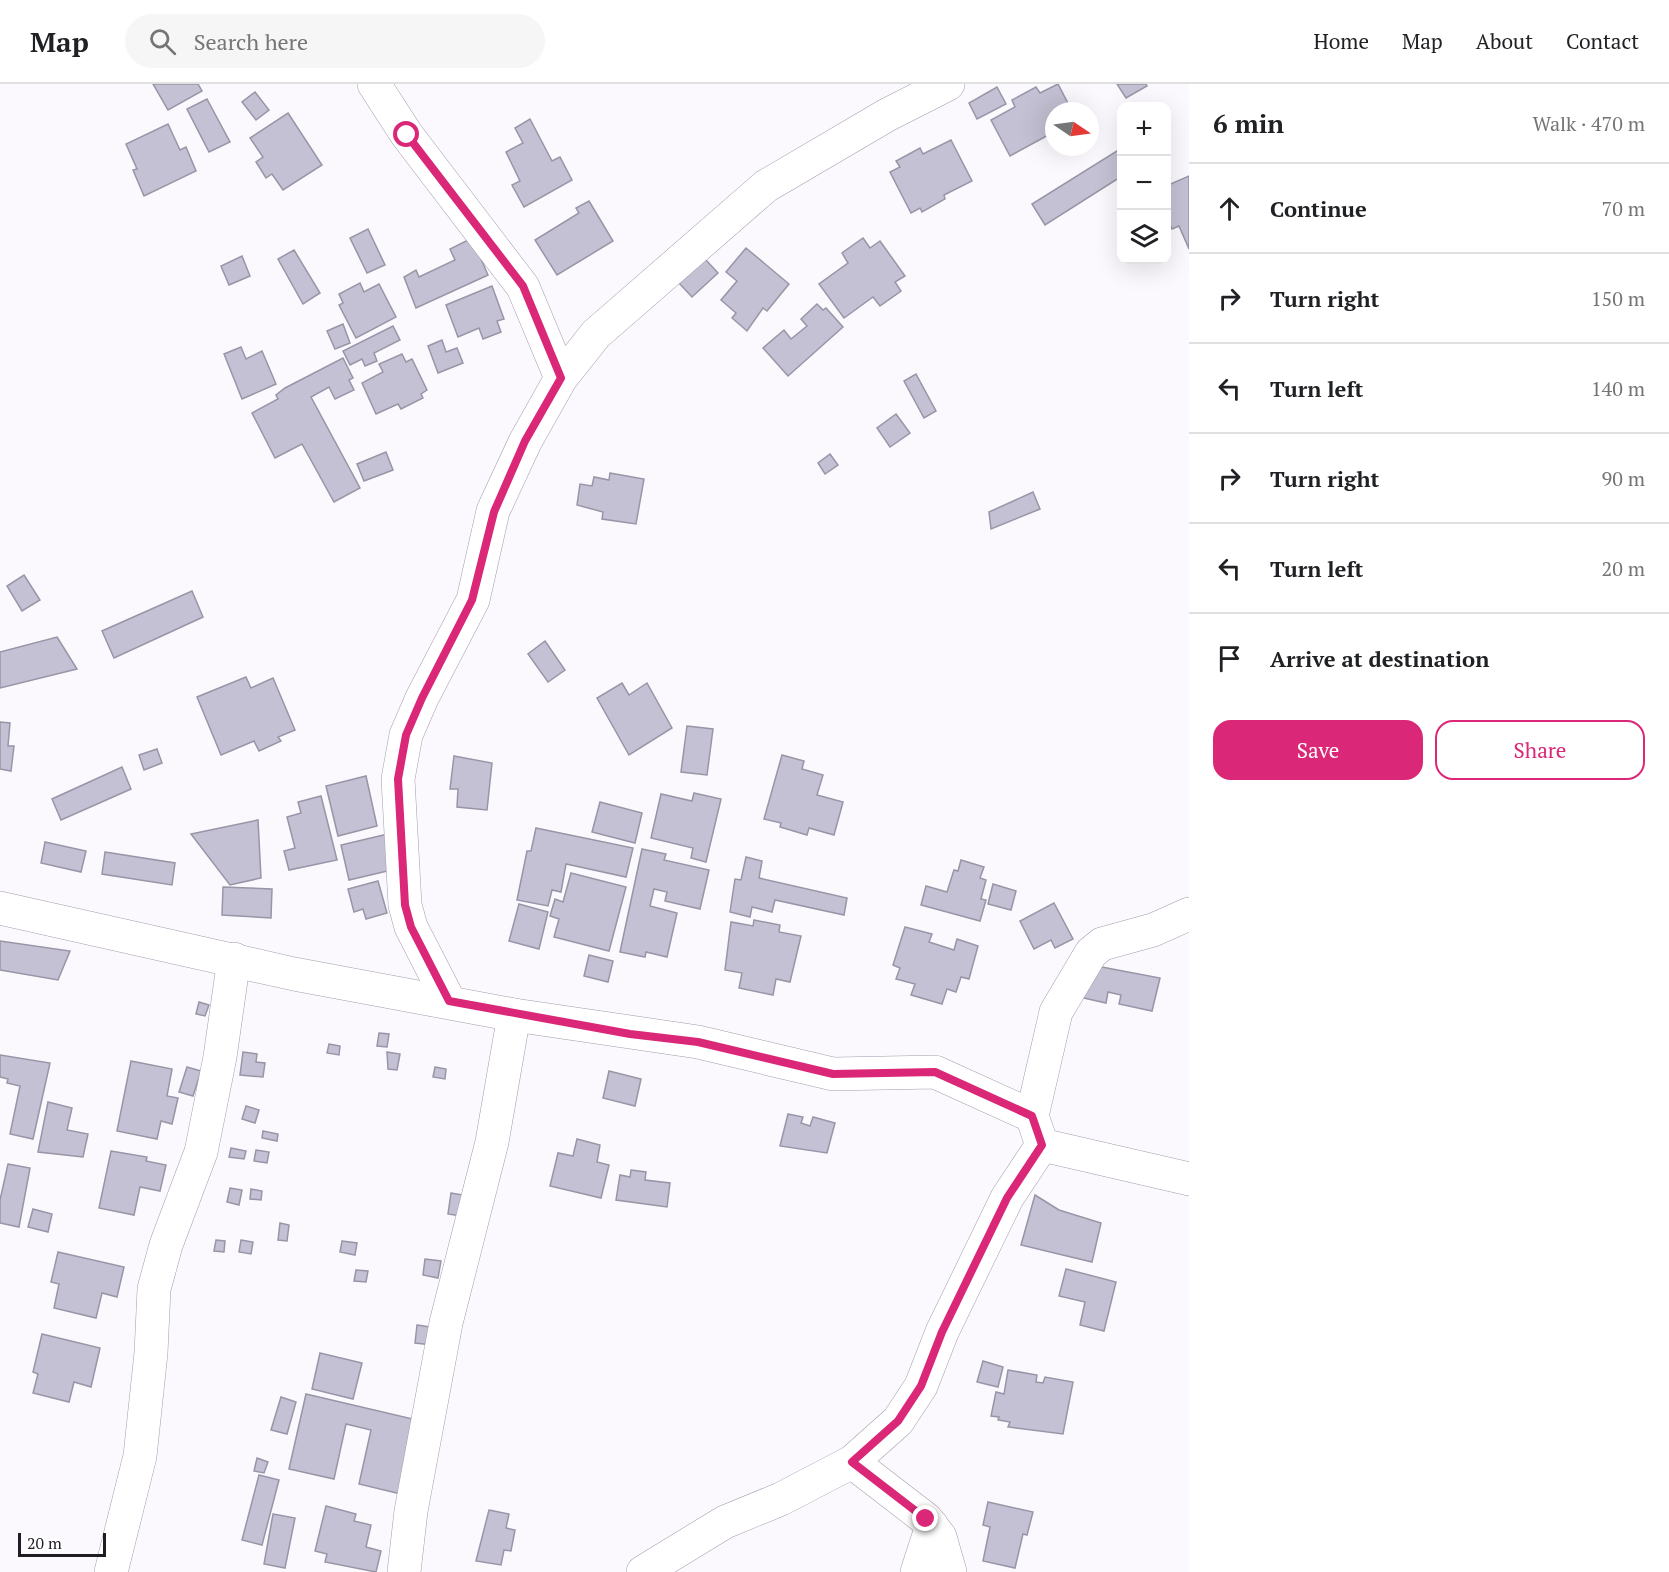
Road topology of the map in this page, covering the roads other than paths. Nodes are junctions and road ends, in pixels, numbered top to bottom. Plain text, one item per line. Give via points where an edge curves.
1 (374, 84) edge
2 (948, 84) edge
3 (561, 378) junction
4 (0, 908) edge
5 (1189, 914) edge
6 (234, 959) junction
7 (449, 1001) junction
8 (514, 1015) junction
9 (1037, 1130) junction
10 (1189, 1179) edge
11 (852, 1462) junction
12 (932, 1526) junction
13 (111, 1572) edge
14 (404, 1572) edge
15 (644, 1572) edge
16 (917, 1572) edge
17 (950, 1572) edge

1 - 3 street via 407,135 523,286
2 - 3 street via 766,186 596,334
3 - 7 street via 525,441 494,512 472,600 406,735 398,779 405,905 411,927
4 - 6 street
5 - 9 street via 1154,930 1102,944 1091,953 1056,1011
6 - 7 street via 294,974
6 - 13 street via 201,1152 154,1289 140,1456
7 - 8 street
8 - 9 street via 698,1042 833,1074 935,1072
8 - 14 street via 492,1142 444,1333 411,1511
9 - 10 street
9 - 11 street via 942,1332 921,1386 898,1421
11 - 12 street
11 - 15 street via 781,1499 725,1522
12 - 16 street
12 - 17 street

